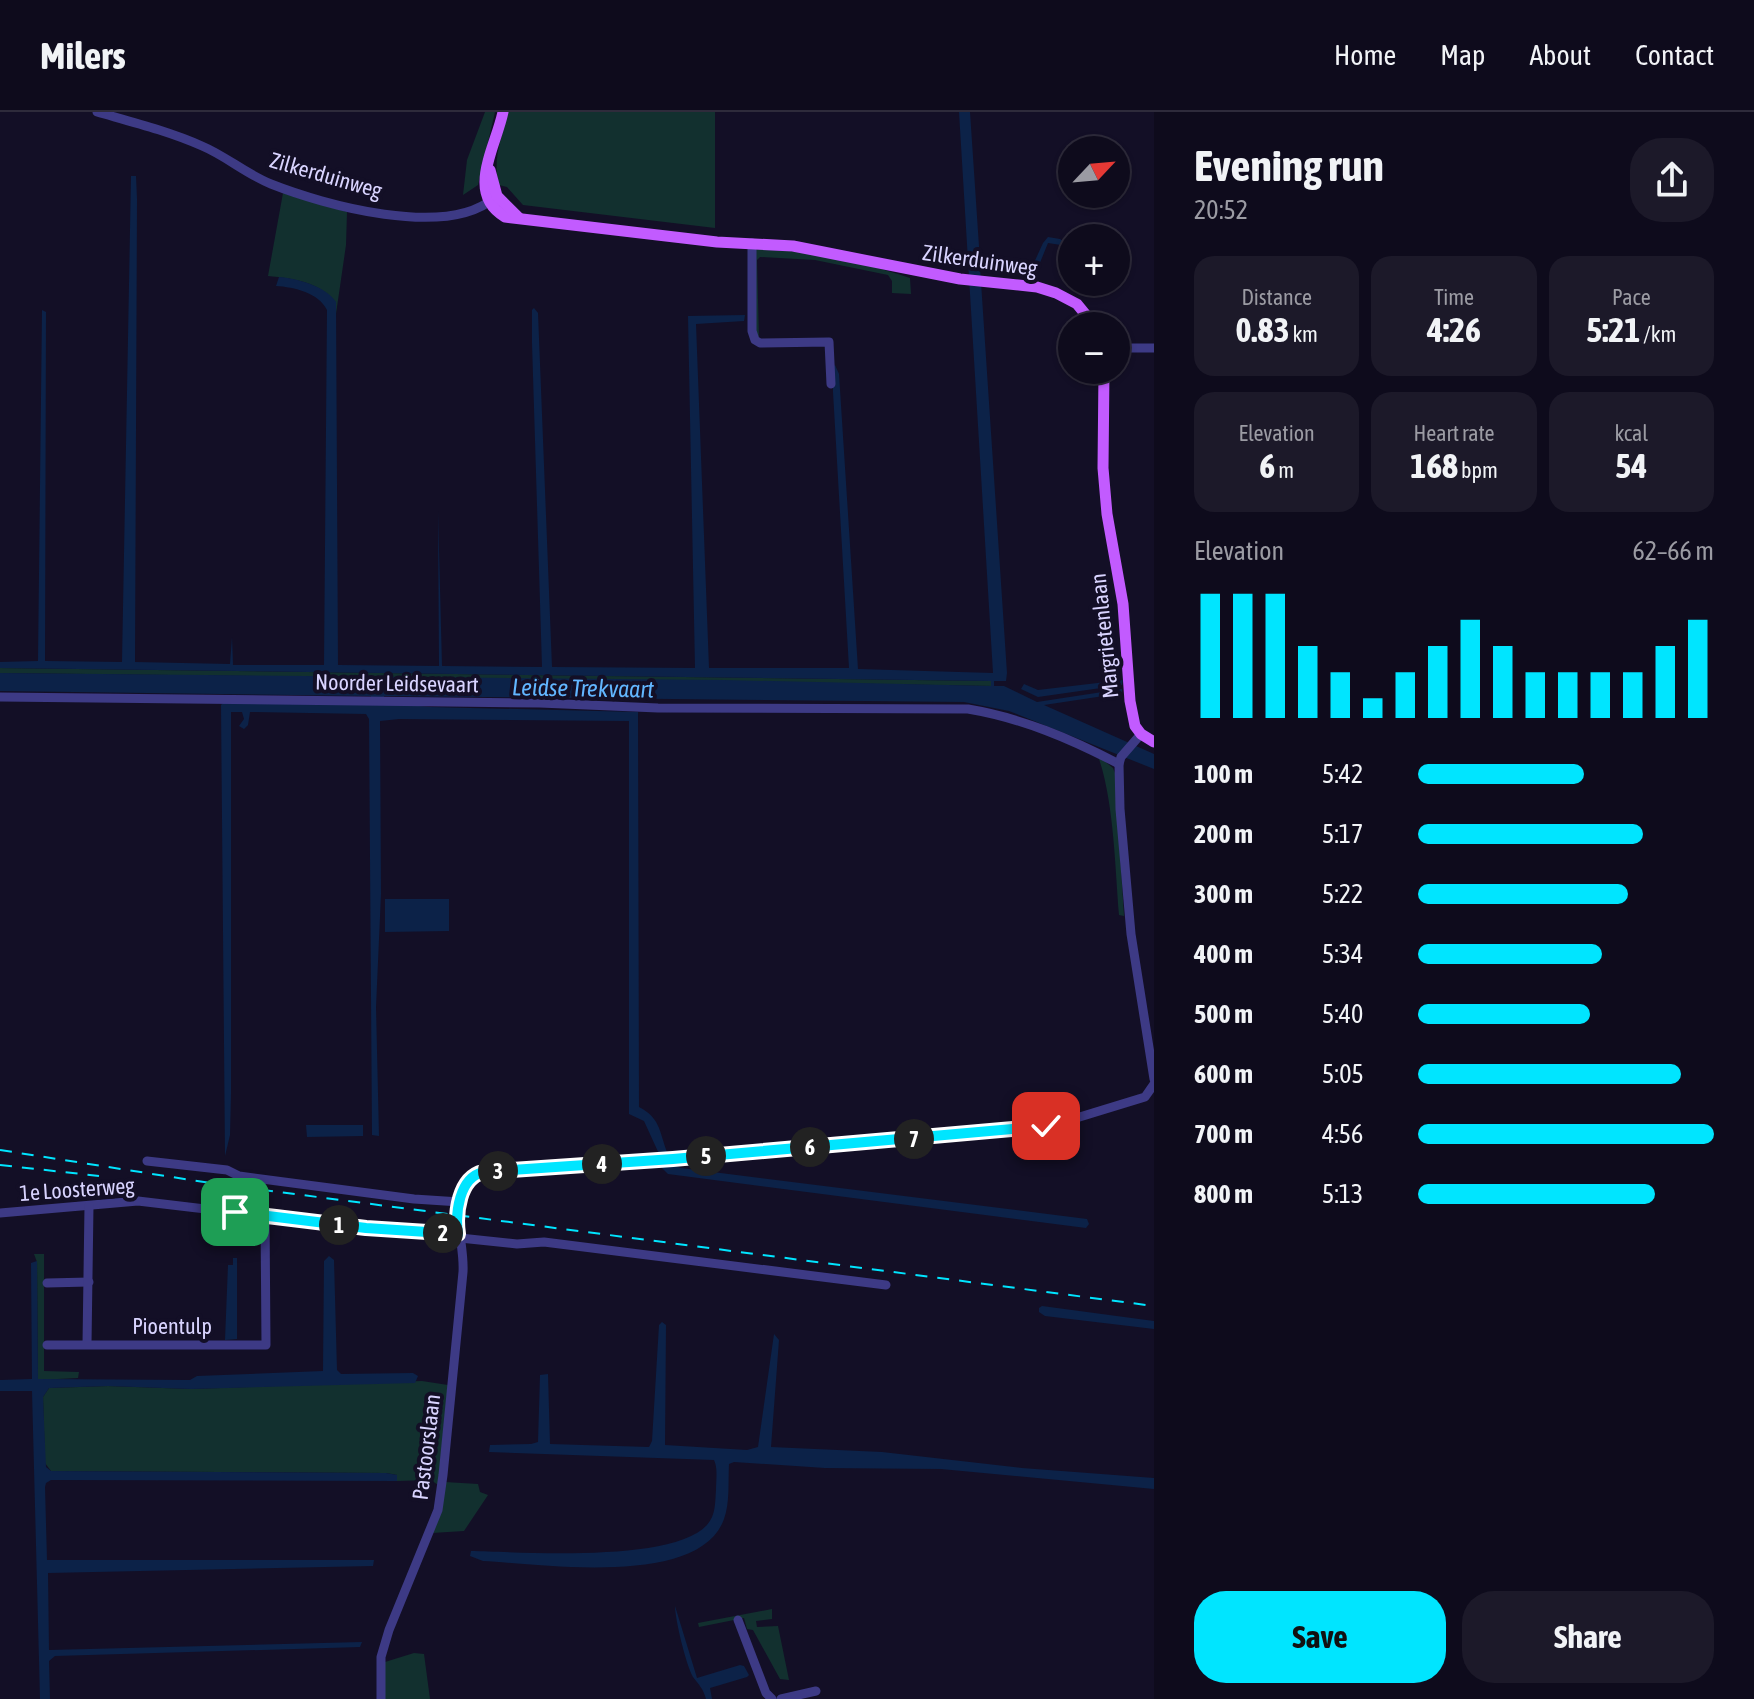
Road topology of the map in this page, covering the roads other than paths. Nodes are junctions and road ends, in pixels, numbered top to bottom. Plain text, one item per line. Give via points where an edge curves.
1 (97, 112) edge
2 (503, 112) edge
3 (491, 199) junction
4 (752, 243) junction
5 (1086, 312) edge
6 (1130, 348) edge
7 (1154, 348) edge
8 (831, 384) dead end
9 (1104, 384) edge
10 (0, 697) edge
11 (1136, 738) junction
12 (1154, 742) edge
13 (1120, 760) junction
14 (1154, 1082) edge
15 (147, 1161) dead end
16 (460, 1202) junction
17 (89, 1206) junction
18 (0, 1213) edge
19 (265, 1216) junction
20 (459, 1236) junction
21 (89, 1282) junction
22 (47, 1283) dead end
23 (886, 1285) dead end
24 (87, 1344) junction
25 (47, 1345) dead end
26 (738, 1620) dead end
27 (816, 1691) dead end
28 (381, 1699) edge
29 (772, 1699) edge
30 (781, 1699) edge

1 - 3 street, Zilkerduinweg via 157,129 271,184 330,202 390,215 430,216 459,214
2 - 3 main road via 491,157
3 - 4 main road, Zilkerduinweg via 495,211 505,217
4 - 5 main road, Zilkerduinweg via 818,249 917,271 1037,287 1068,298
4 - 8 street via 755,340 829,342
6 - 7 street
9 - 11 main road, Margrietenlaan via 1107,514 1123,604
10 - 13 street, Noorder Leidsevaart via 968,709 1067,737
11 - 12 main road
11 - 13 street
13 - 14 street via 1131,934
14 - 16 street via 1145,1097 1032,1128 483,1172 465,1183
15 - 16 street, 1e Loosterweg
16 - 20 street
17 - 18 street, 1e Loosterweg
17 - 19 street, 1e Loosterweg via 138,1201
17 - 21 street
19 - 20 street, 1e Loosterweg
19 - 24 street, Pioentulp via 266,1345
20 - 23 street
20 - 28 street, Pastoorslaan via 463,1272 438,1510 389,1630 381,1657
21 - 22 street
21 - 24 street
24 - 25 street
26 - 29 street
27 - 30 street

